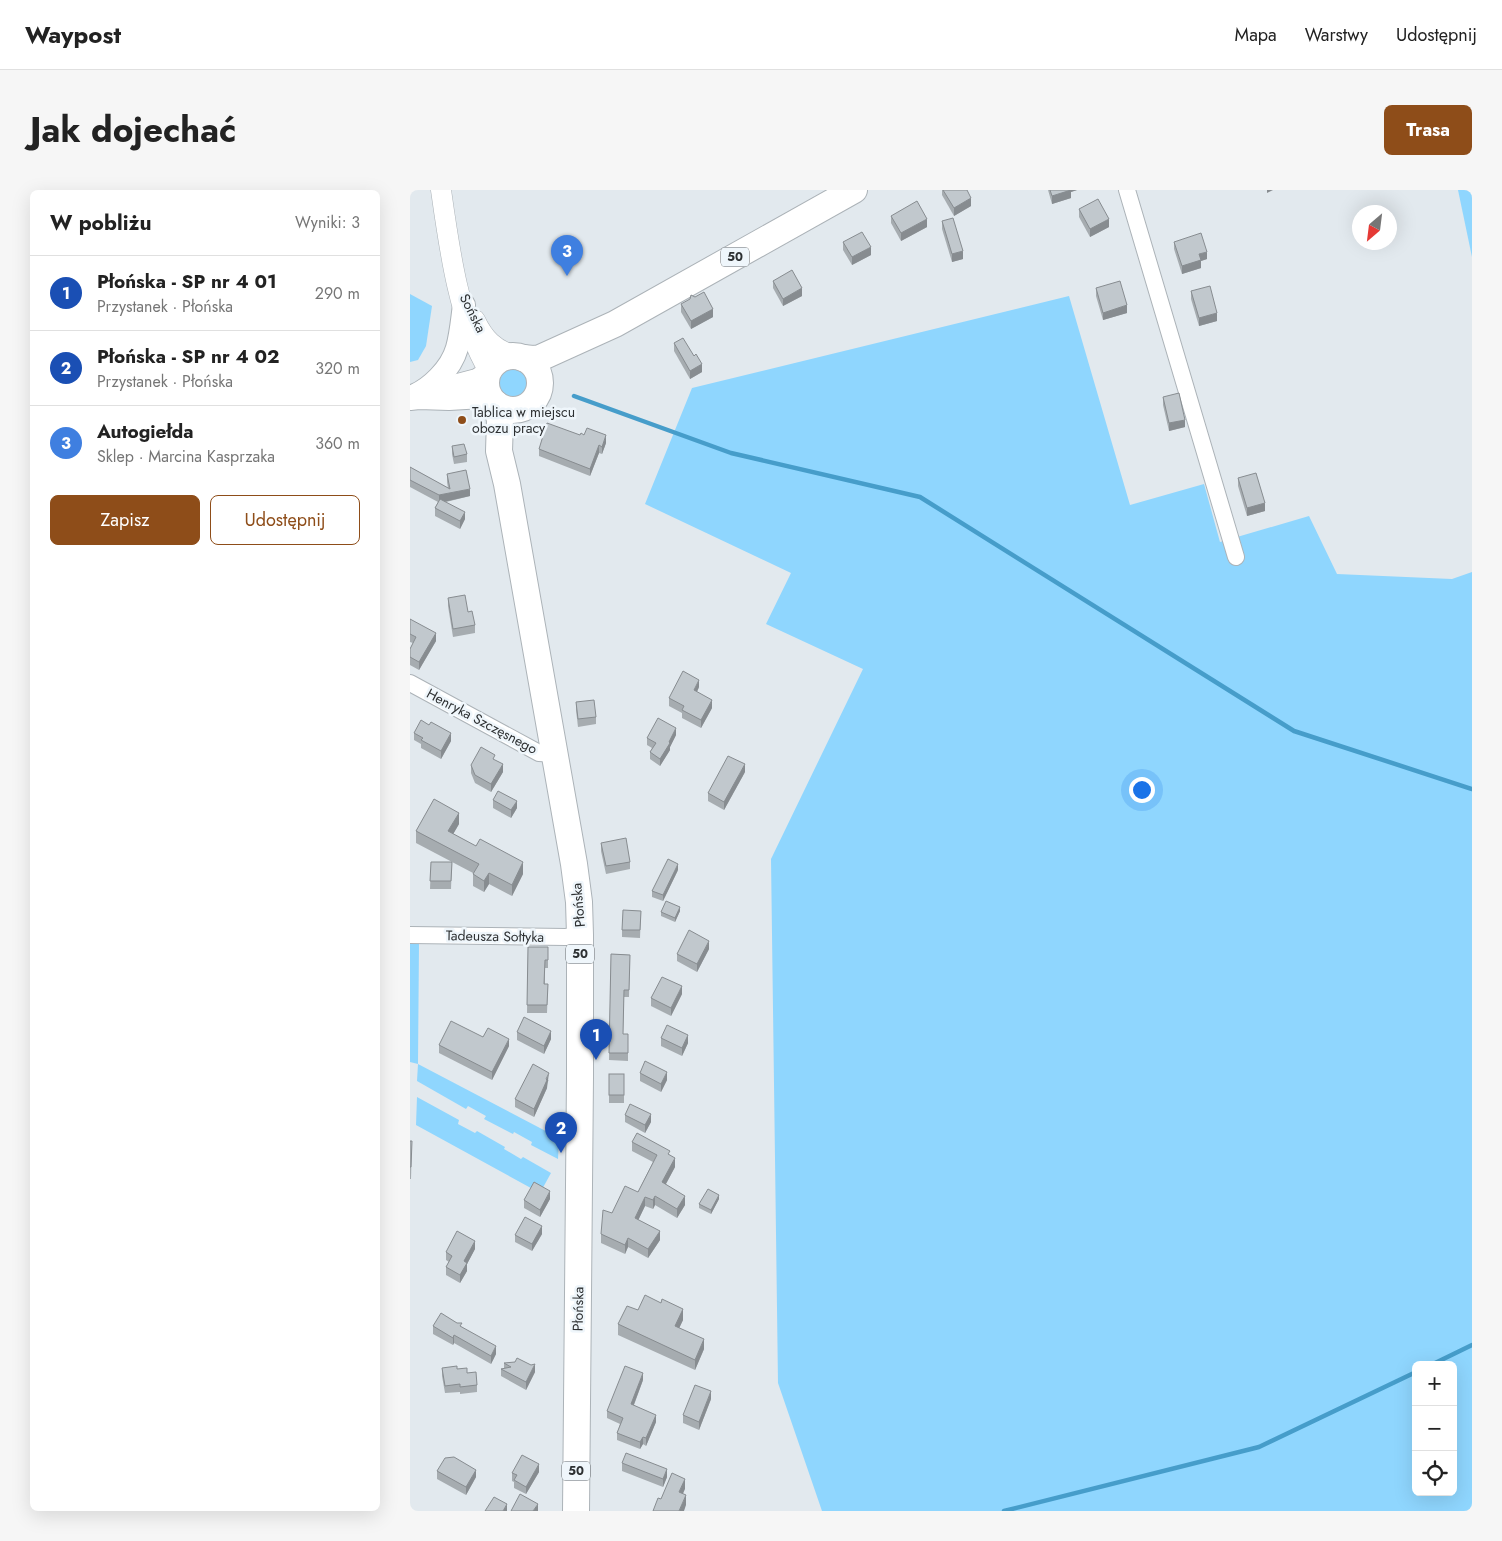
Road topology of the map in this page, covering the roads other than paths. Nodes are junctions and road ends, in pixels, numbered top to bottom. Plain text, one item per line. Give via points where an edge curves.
1 (441, 190) edge
2 (854, 190) edge
3 (1127, 190) edge
4 (461, 294) junction
5 (615, 324) junction
6 (519, 357) junction
7 (488, 372) junction
8 (413, 398) edge
9 (534, 398) junction
10 (494, 402) junction
11 (507, 484) junction
12 (1236, 557) dead end
13 (410, 683) edge
14 (555, 754) junction
15 (410, 935) edge
16 (580, 935) junction
17 (576, 1511) edge

1 - 4 street, Sońska
2 - 5 main road, 50
3 - 12 street
4 - 6 street, Sońska via 487,340 501,351
4 - 7 street, Sońska via 471,334
4 - 8 main road via 461,333 452,360 434,382
5 - 6 main road, 50 via 547,356
5 - 9 main road, 50 via 562,366
6 - 7 main road via 505,357
6 - 9 main road via 531,362 538,372 540,384
7 - 8 main road via 477,380
7 - 10 main road via 486,388
8 - 10 main road via 482,397
9 - 10 main road via 522,408 513,410
9 - 11 main road, Płońska / 50 via 516,433
10 - 11 main road, Płońska / 50 via 500,420 500,452
11 - 14 main road, Płońska / 50
13 - 14 street, Henryka Szczęsnego via 539,753
14 - 16 main road, Płońska / 50 via 574,864
15 - 16 street, Tadeusza Sołtyka
16 - 17 main road, Płońska / 50

